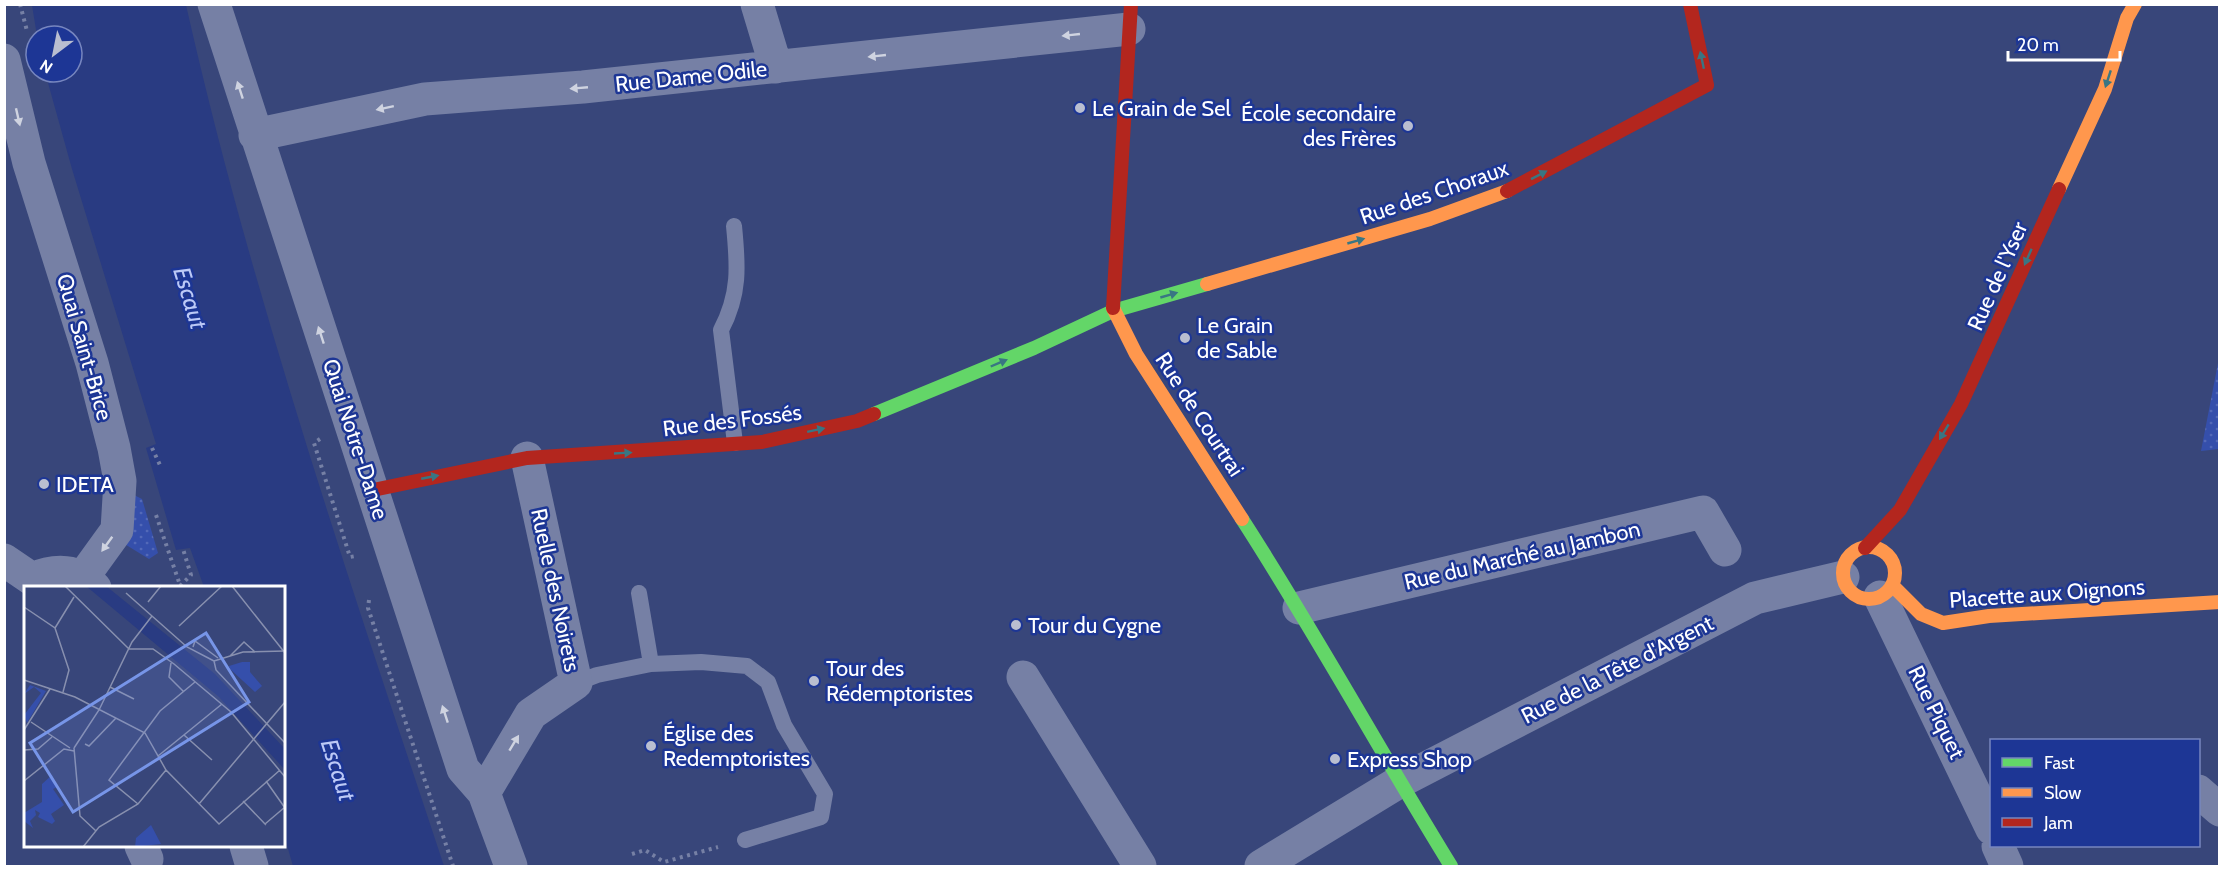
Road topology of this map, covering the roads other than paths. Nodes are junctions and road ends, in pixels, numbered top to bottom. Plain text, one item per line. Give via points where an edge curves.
1 (214, 4) edge
2 (757, 4) edge
3 (1690, 4) edge
4 (2135, 4) edge
5 (1130, 17) edge
6 (4, 60) edge
7 (776, 67) junction
8 (255, 135) junction
9 (734, 226) dead end
10 (1113, 311) junction
11 (735, 443) junction
12 (527, 458) junction
13 (373, 490) junction
14 (1866, 548) junction
15 (1725, 550) dead end
16 (4, 560) edge
17 (1843, 577) junction
18 (89, 582) edge
19 (32, 583) edge
20 (1886, 591) junction
21 (639, 593) dead end
22 (2220, 602) edge
23 (1299, 608) junction
24 (651, 664) junction
25 (1023, 677) dead end
26 (576, 683) junction
27 (1399, 782) junction
28 (2200, 792) edge
29 (484, 793) junction
30 (2220, 810) edge
31 (1988, 812) edge
32 (745, 840) road end
33 (246, 847) edge
34 (1998, 847) edge
35 (252, 867) edge
36 (511, 867) edge
37 (1140, 867) edge
38 (1261, 867) edge
39 (1451, 867) edge
40 (2007, 867) edge

8 -> 1 street, Quai Notre-Dame
2 - 7 street
10 -> 3 street, Rue des Choraux via 1430,219 1486,200 1594,148 1707,85
4 -> 14 street, Rue de l'Yser via 2104,89 1961,405 1900,510
5 -> 7 street, Rue Dame Odile
5 - 10 street
6 -> 18 street, Quai Saint-Brice via 28,163 92,363 120,481 117,530
7 -> 8 street, Rue Dame Odile via 426,99
13 -> 8 street, Quai Notre-Dame
9 - 11 lane via 739,274 721,330
11 -> 10 street, Rue des Fossés via 762,442 857,420 1034,348
10 - 23 street, Rue de Courtrai via 1136,354
12 -> 11 street, Rue des Fossés
13 -> 12 street, Rue des Fossés
12 - 26 street, Ruelle des Noirets
29 -> 13 street, Quai Notre-Dame via 463,769
14 - 17 street via 1846,561
14 - 20 street via 1881,550 1894,570
15 - 23 street, Rue du Marché au Jambon via 1702,512
16 - 19 street
17 - 20 street via 1846,585 1865,599
17 - 27 street, Rue de la Tête d'Argent via 1755,597
18 - 19 street, Quai Saint-Brice via 74,573 58,572
20 - 22 street, Placette aux Oignons via 1943,623 1989,616
20 - 31 street, Rue Piquet
21 - 24 lane
23 - 27 street, Rue de Courtrai
24 - 26 lane
24 - 32 lane via 747,666 768,682 784,725 825,794 821,817
25 - 37 street
29 -> 26 street, Ruelle des Noirets via 531,714
27 - 38 street, Rue de la Tête d'Argent
27 - 39 street, Rue de Courtrai
28 - 30 street
29 - 36 street, Quai Notre-Dame
33 - 35 street
34 - 40 street

